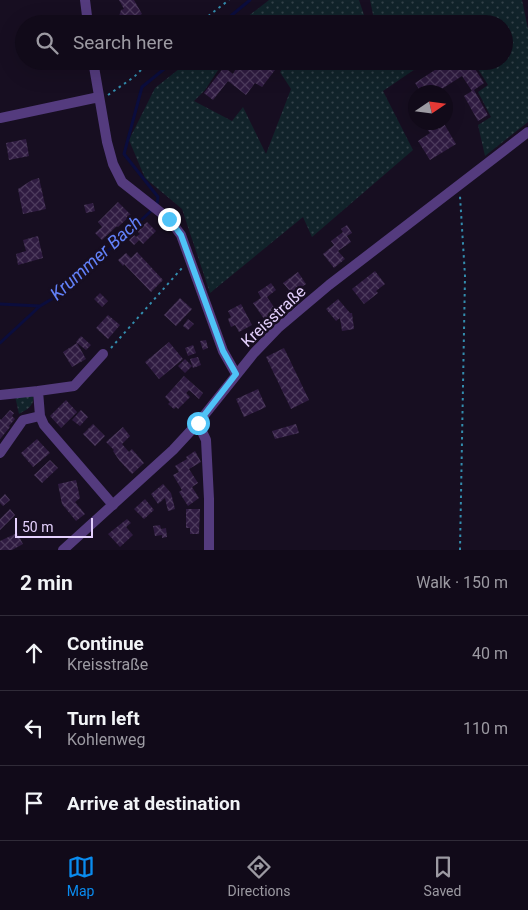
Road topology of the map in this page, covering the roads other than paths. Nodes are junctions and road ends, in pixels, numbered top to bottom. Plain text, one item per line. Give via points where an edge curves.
1 (85, 0) edge
2 (87, 15) edge
3 (94, 70) edge
4 (99, 98) junction
5 (0, 118) edge
6 (528, 132) edge
7 (103, 354) road end
8 (236, 374) junction
9 (38, 390) junction
10 (0, 395) edge
11 (40, 416) junction
12 (198, 423) junction
13 (0, 453) edge
14 (113, 505) junction
15 (63, 550) edge
16 (209, 550) edge

1 - 2 street
3 - 4 street
4 - 5 street
4 - 8 street via 113,164 122,182 169,219 181,235 223,351
6 - 8 street, Kreisstraße via 329,285 292,316
7 - 9 street via 74,386
8 - 12 street, Kreisstraße
9 - 10 street
9 - 11 street
11 - 13 street via 23,420
11 - 14 street via 44,425
12 - 14 street, Kreisstraße
12 - 16 street via 206,440
14 - 15 street, Kreisstraße

